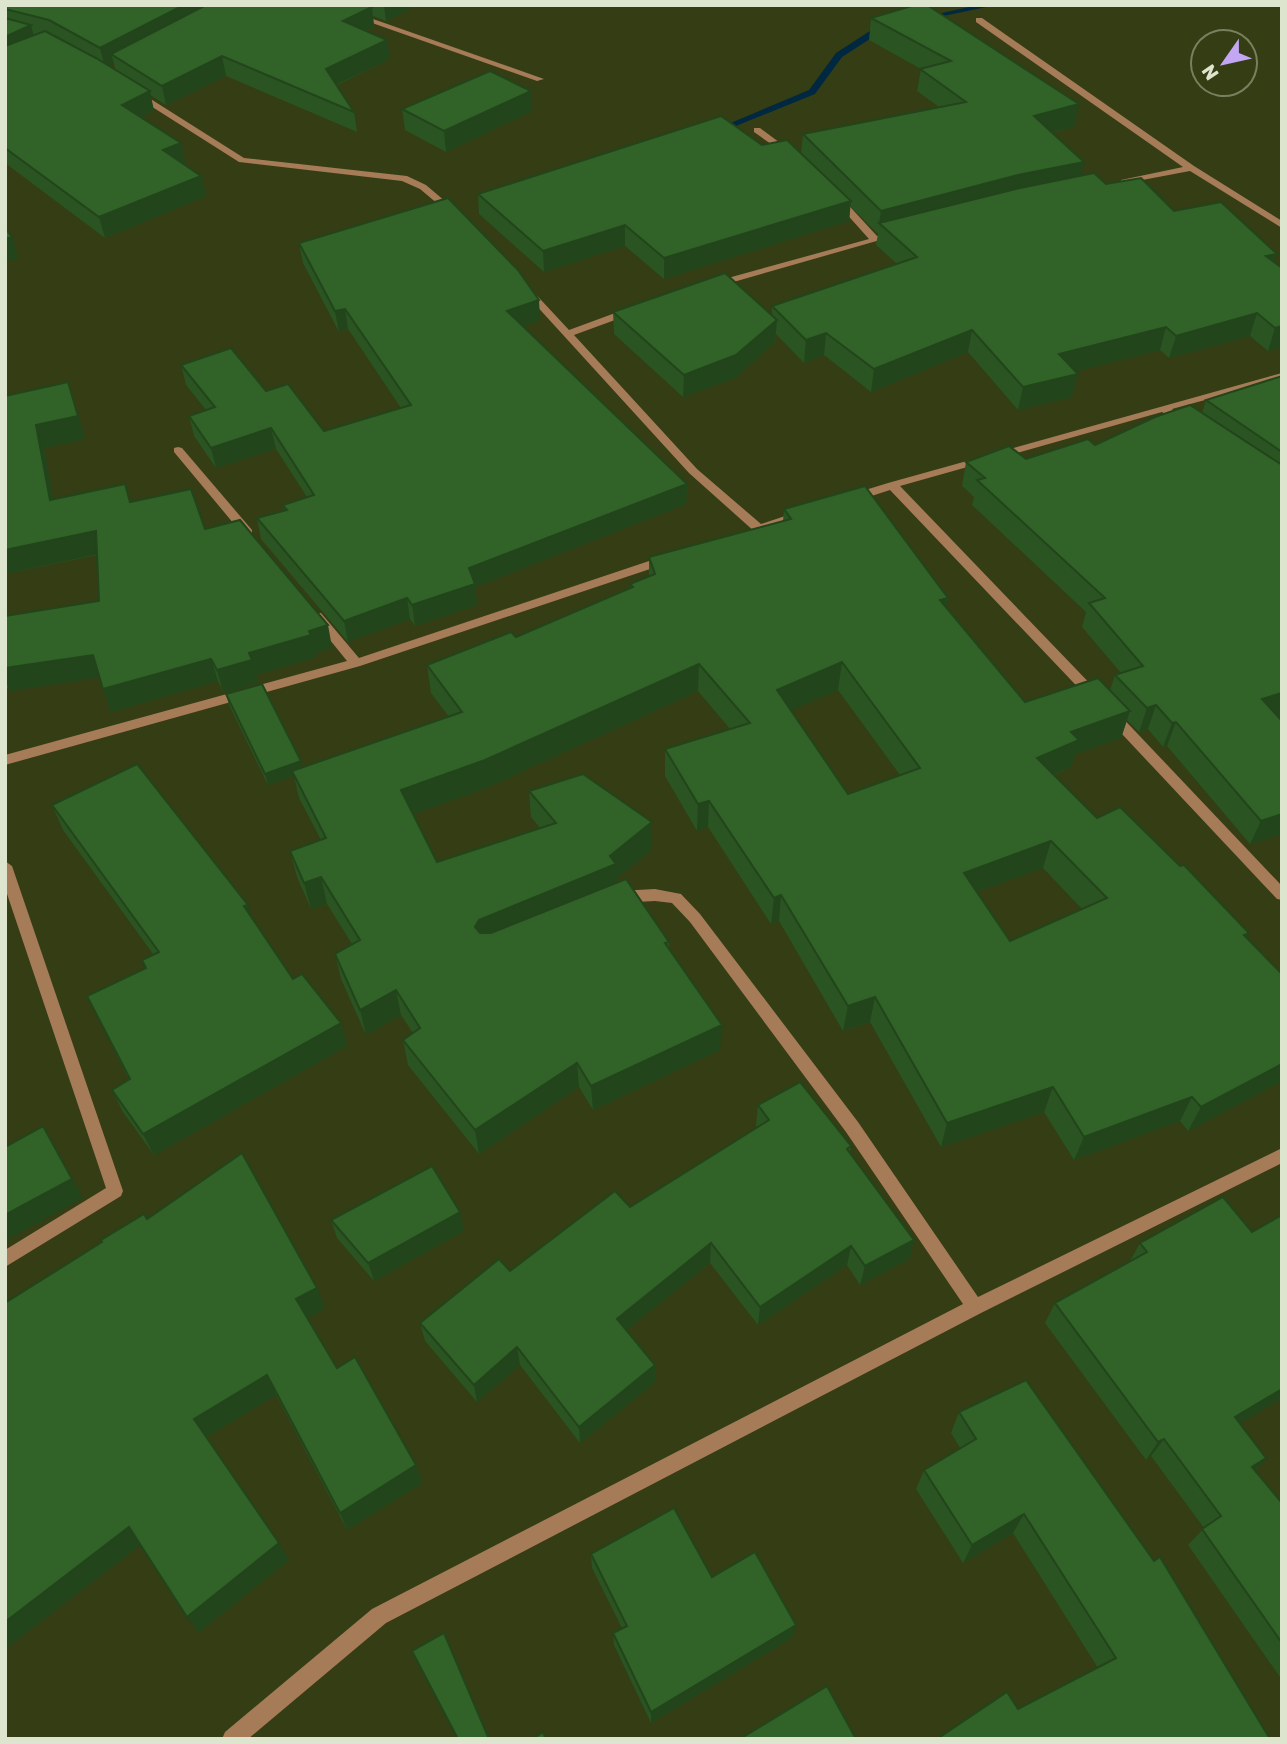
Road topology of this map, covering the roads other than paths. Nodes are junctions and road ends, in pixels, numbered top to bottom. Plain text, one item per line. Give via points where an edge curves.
1 (325, 5) edge
2 (979, 20) dead end
3 (540, 79) dead end
4 (128, 88) edge
5 (757, 130) dead end
6 (795, 158) edge
7 (1191, 168) junction
8 (1109, 185) edge
9 (831, 192) edge
10 (459, 218) edge
11 (1282, 225) edge
12 (913, 230) edge
13 (875, 240) junction
14 (521, 284) edge
15 (705, 287) edge
16 (643, 307) edge
17 (567, 334) junction
18 (1282, 376) edge
19 (1163, 408) junction
20 (1185, 423) edge
21 (178, 450) dead end
22 (892, 485) junction
23 (843, 501) edge
24 (807, 513) edge
25 (759, 529) junction
26 (746, 533) edge
27 (258, 546) edge
28 (681, 555) edge
29 (312, 610) edge
30 (356, 663) junction
31 (5, 761) edge
32 (5, 866) edge
33 (1282, 895) edge
34 (607, 902) edge
35 (1282, 1155) edge
36 (5, 1259) edge
37 (975, 1307) junction
38 (232, 1739) edge

1 - 3 street
2 - 7 street
4 - 10 street via 242,160 404,178 423,187
5 - 6 street
7 - 8 street
7 - 11 street
9 - 13 street
12 - 13 street
13 - 15 street
14 - 17 street
16 - 17 street
17 - 25 street via 692,471
18 - 19 street
19 - 20 street
19 - 22 street
21 - 27 street
22 - 23 street
22 - 33 street
24 - 25 street
25 - 26 street
28 - 30 street
29 - 30 street
30 - 31 street
32 - 36 street via 115,1191
34 - 37 street via 654,895 676,898 689,911 852,1127
35 - 37 street
37 - 38 street via 379,1616

